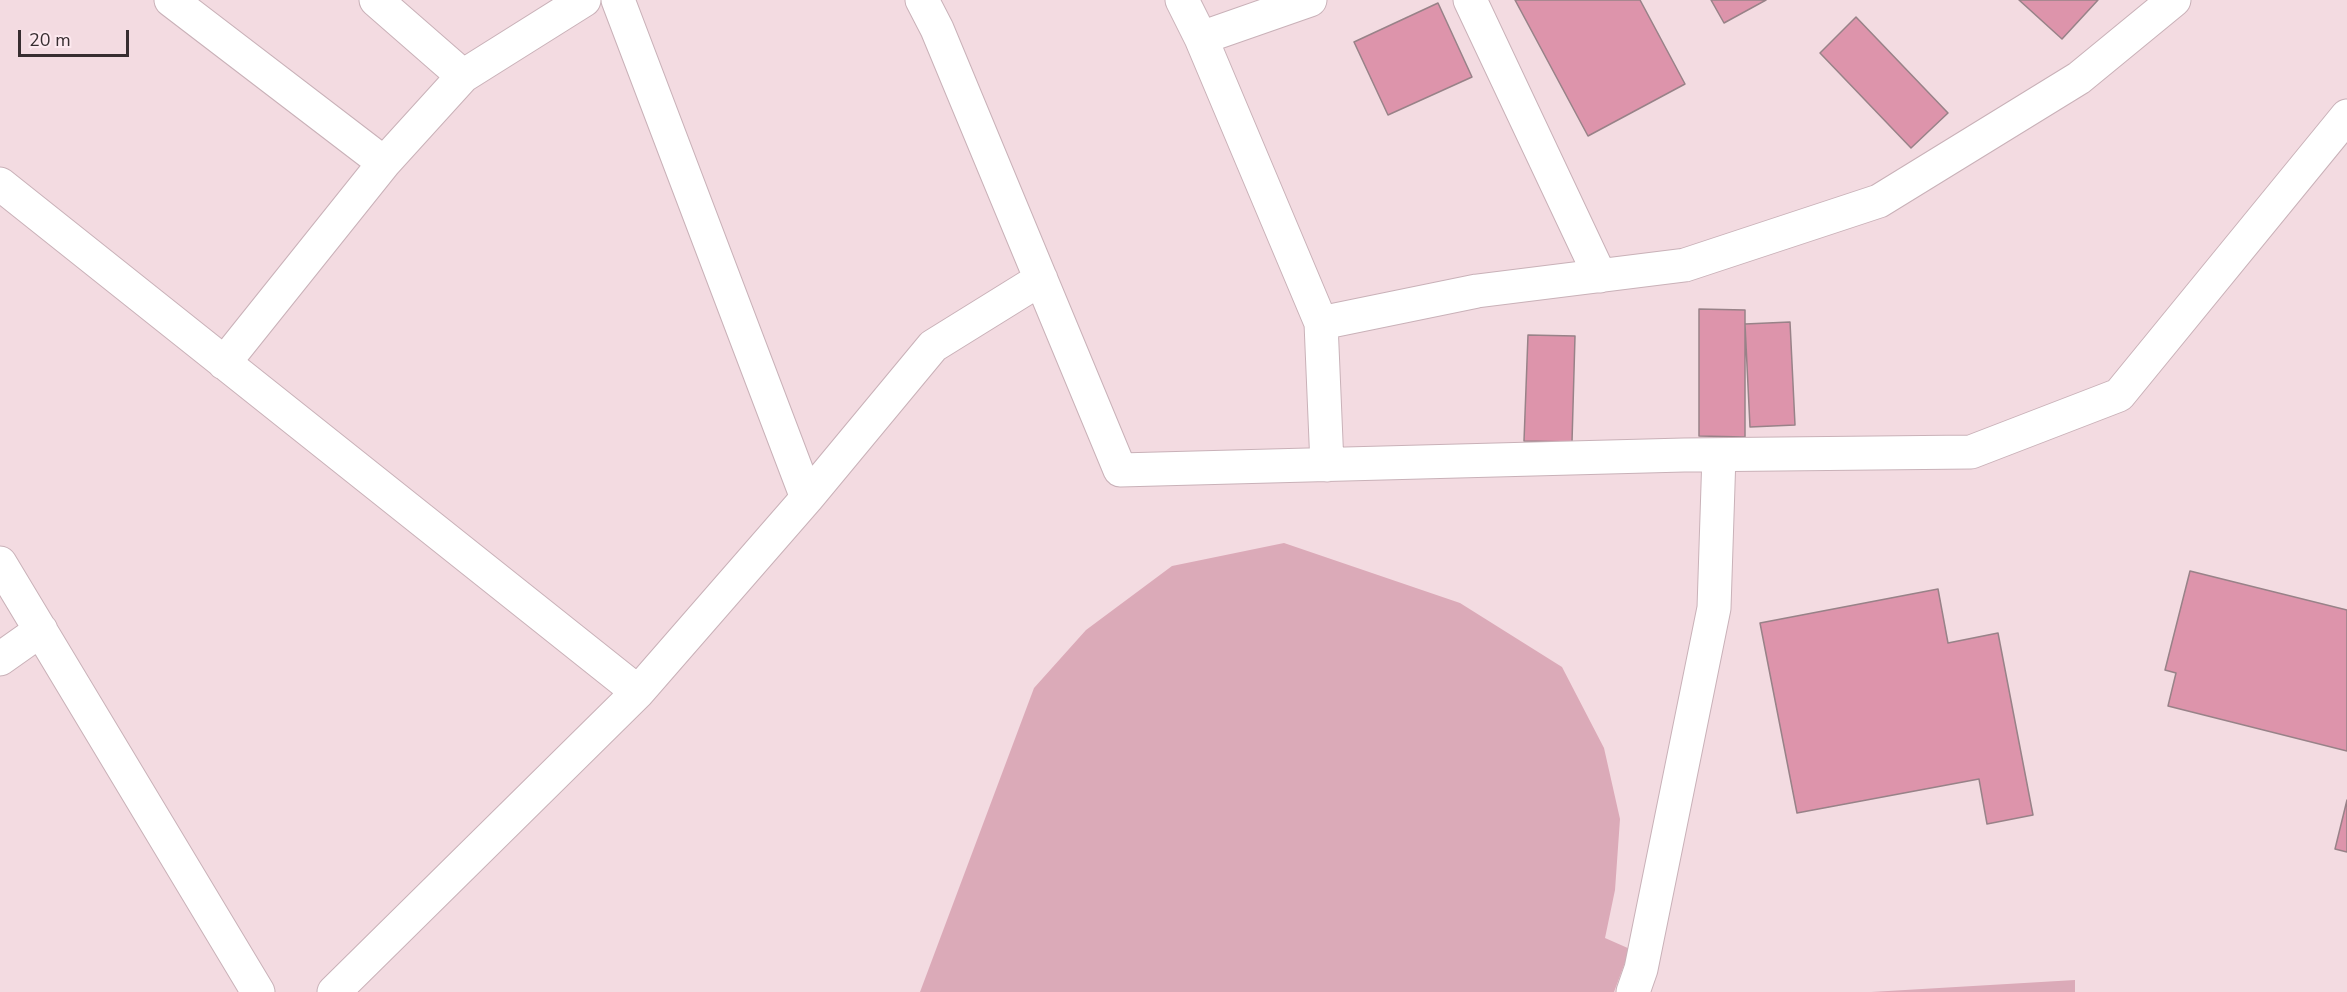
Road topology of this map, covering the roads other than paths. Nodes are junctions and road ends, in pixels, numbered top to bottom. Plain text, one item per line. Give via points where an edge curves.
1 (171, 0) edge
2 (376, 0) edge
3 (584, 0) edge
4 (618, 0) edge
5 (922, 0) edge
6 (1182, 0) edge
7 (1310, 0) edge
8 (1470, 0) edge
9 (2174, 0) edge
10 (1201, 38) junction
11 (463, 76) junction
12 (2347, 116) edge
13 (384, 163) junction
14 (0, 184) edge
15 (1600, 276) junction
16 (1041, 279) junction
17 (1321, 323) junction
18 (224, 363) junction
19 (1719, 455) junction
20 (1327, 465) junction
21 (807, 498) junction
22 (0, 563) edge
23 (41, 630) junction
24 (0, 659) edge
25 (638, 692) junction
26 (258, 992) edge
27 (334, 992) edge
28 (1633, 992) edge

1 - 13 street
2 - 11 street
3 - 11 street
4 - 21 street
5 - 16 street
6 - 10 street
7 - 10 street
8 - 15 street
9 - 15 street via 2079,78 1879,201 1685,265
10 - 17 street
11 - 13 street
12 - 19 street via 2119,395 1971,452
13 - 18 street
14 - 18 street
15 - 17 street via 1477,291
16 - 20 street via 1120,470
16 - 21 street via 933,346
17 - 20 street
18 - 25 street
19 - 20 street
19 - 28 street via 1714,608 1641,969
21 - 25 street
22 - 23 street
23 - 24 street
23 - 26 street
25 - 27 street

